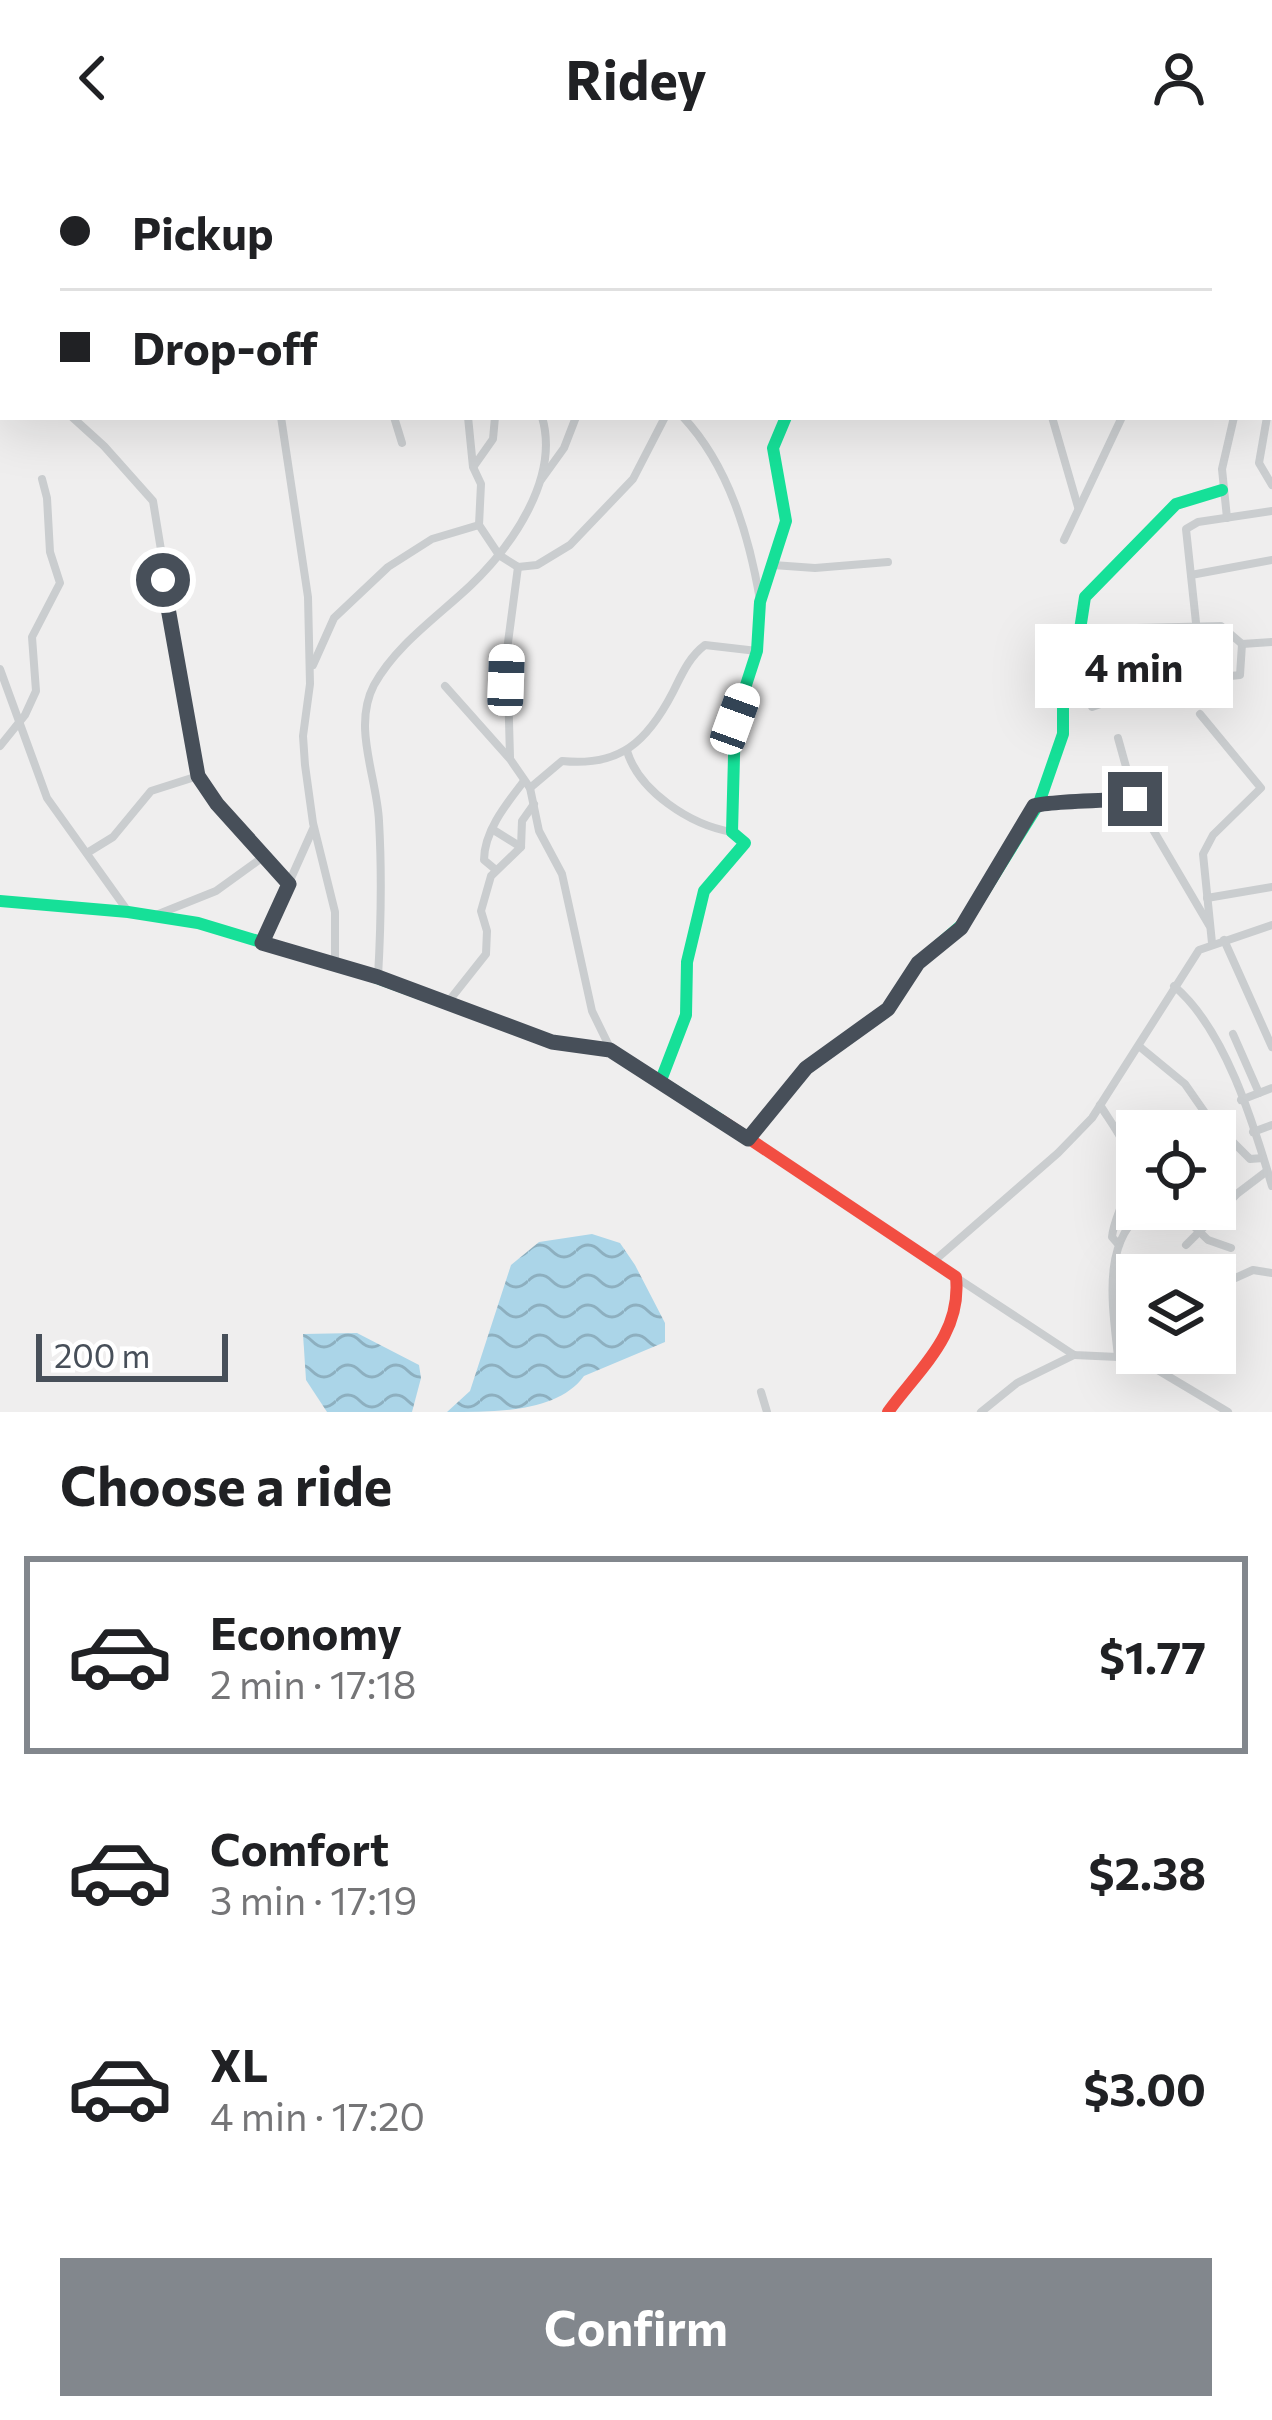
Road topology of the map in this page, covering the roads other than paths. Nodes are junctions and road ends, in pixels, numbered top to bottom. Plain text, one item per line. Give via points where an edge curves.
1 (75, 420) edge
2 (282, 420) edge
3 (395, 420) edge
4 (468, 420) edge
5 (495, 420) edge
6 (543, 420) edge
7 (575, 420) edge
8 (663, 420) edge
9 (685, 420) edge
10 (785, 420) edge
11 (1053, 420) edge
12 (1121, 420) edge
13 (1233, 420) edge
14 (1266, 420) edge
15 (402, 443) dead end
16 (473, 467) junction
17 (42, 479) dead end
18 (541, 482) junction
19 (1272, 485) edge
20 (1222, 490) junction
21 (1079, 508) junction
22 (1272, 511) edge
23 (1227, 518) junction
24 (479, 525) junction
25 (1064, 540) dead end
26 (499, 554) junction
27 (1272, 560) edge
28 (888, 562) dead end
29 (771, 564) junction
30 (518, 567) junction
31 (1191, 574) junction
32 (760, 602) junction
33 (1196, 625) junction
34 (1272, 642) edge
35 (1242, 644) junction
36 (757, 651) junction
37 (0, 669) edge
38 (310, 671) junction
39 (1202, 679) junction
40 (1155, 685) dead end
41 (445, 686) dead end
42 (1092, 707) dead end
43 (1200, 714) dead end
44 (19, 724) junction
45 (1118, 738) dead end
46 (0, 746) edge
47 (626, 751) junction
48 (510, 759) junction
49 (198, 776) junction
50 (527, 784) junction
51 (1135, 799) junction
52 (1039, 803) junction
53 (534, 804) junction
54 (314, 828) junction
55 (492, 830) junction
56 (732, 832) junction
57 (521, 847) junction
58 (87, 853) junction
59 (263, 857) junction
60 (496, 870) junction
61 (289, 884) junction
62 (1272, 887) edge
63 (1207, 898) junction
64 (0, 902) edge
65 (128, 912) junction
66 (156, 915) junction
67 (1210, 926) junction
68 (1272, 926) edge
69 (1224, 940) junction
70 (262, 943) junction
71 (1212, 943) junction
72 (335, 964) junction
73 (378, 977) junction
74 (1174, 986) junction
75 (448, 1002) junction
76 (1233, 1034) dead end
77 (1139, 1046) junction
78 (1272, 1047) edge
79 (610, 1050) junction
80 (661, 1080) junction
81 (1272, 1088) edge
82 (1259, 1093) junction
83 (1241, 1100) junction
84 (1100, 1105) junction
85 (1272, 1125) edge
86 (1253, 1132) junction
87 (748, 1139) junction
88 (1267, 1163) edge
89 (1272, 1186) edge
90 (1125, 1230) edge
91 (1197, 1230) edge
92 (1200, 1233) junction
93 (1118, 1244) junction
94 (1186, 1245) dead end
95 (1231, 1248) dead end
96 (1116, 1254) edge
97 (1116, 1254) edge
98 (934, 1261) junction
99 (1272, 1273) edge
100 (956, 1277) junction
101 (1236, 1277) edge
102 (1116, 1331) edge
103 (1074, 1355) junction
104 (1116, 1357) edge
105 (1166, 1374) edge
106 (761, 1392) dead end
107 (767, 1412) edge
108 (888, 1412) edge
109 (981, 1412) edge
110 (1228, 1412) edge

1 - 49 street via 152,501
2 - 38 street via 303,549
3 - 15 street
4 - 16 street
5 - 16 street via 493,439
6 - 18 street via 548,445
7 - 18 street
8 - 30 street via 633,479 570,545
9 - 32 street via 735,502
10 - 29 street via 773,448 786,521
11 - 21 street
12 - 21 street
13 - 20 street
14 - 19 street via 1259,463
16 - 24 street via 481,484
17 - 44 street via 60,583 34,630 38,682
18 - 26 street
20 - 23 street
20 - 52 street via 1176,504 1085,597 1063,734
21 - 25 street
22 - 23 street
23 - 31 street via 1186,529
24 - 26 street
24 - 38 street via 432,539 382,572 334,618
26 - 30 street
26 - 73 street via 415,635 368,699 379,823
27 - 31 street
28 - 29 street
29 - 32 street
30 - 48 street via 507,650
31 - 33 street
32 - 36 street
33 - 35 street via 1221,626
33 - 39 street
33 - 42 street via 1129,632 1112,652 1115,699
34 - 35 street
35 - 39 street via 1242,673
36 - 47 street via 710,644 698,650 650,730
36 - 56 street via 731,743
37 - 44 street
38 - 54 street via 303,736
39 - 40 street
41 - 48 street
43 - 63 street via 1261,788 1206,846
44 - 46 street
44 - 58 street via 47,798
45 - 51 street
47 - 50 street via 588,763 562,760
47 - 56 street via 644,784
48 - 50 street
49 - 58 street via 151,791 113,838
49 - 59 street
50 - 53 street
50 - 55 street
51 - 52 street
51 - 67 street
52 - 87 street via 961,928 918,963 888,1009 806,1068
53 - 57 street via 522,821
53 - 79 street via 562,874 592,1011
54 - 61 street
54 - 72 street via 335,912
55 - 57 street
55 - 60 street via 482,856
56 - 80 street via 745,843 703,896 687,962 686,1015
57 - 60 street
58 - 65 street
59 - 61 street
59 - 66 street via 216,891
60 - 75 street via 481,911 486,954
61 - 70 street
62 - 63 street
63 - 67 street
64 - 65 street
65 - 66 street
66 - 70 street
67 - 71 street
68 - 69 street
69 - 71 street
69 - 78 street
70 - 72 street
71 - 74 street
72 - 73 street
73 - 75 street
74 - 77 street
74 - 83 street via 1204,1016
75 - 79 street via 552,1042
76 - 82 street
77 - 84 street
77 - 88 street via 1186,1084 1250,1159
79 - 80 street
80 - 87 street
81 - 82 street
82 - 83 street
83 - 86 street
84 - 93 street via 1130,1156 1112,1228
84 - 98 street via 1076,1136
85 - 86 street
86 - 88 street
87 - 98 street
88 - 89 street
88 - 92 street
90 - 93 street
91 - 92 street
92 - 94 street
92 - 95 street
93 - 97 street
96 - 102 street
98 - 100 street
99 - 101 street
100 - 103 street
100 - 108 street via 952,1328
103 - 104 street
103 - 109 street via 1016,1382
105 - 110 street
106 - 107 street

